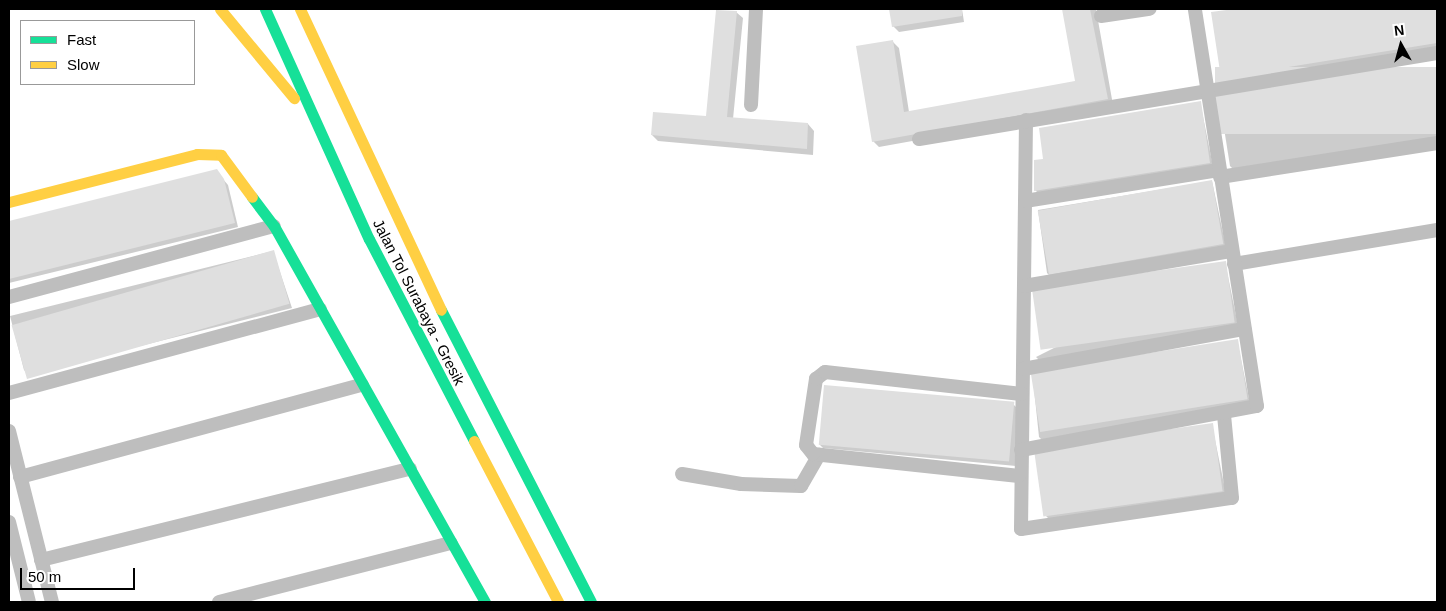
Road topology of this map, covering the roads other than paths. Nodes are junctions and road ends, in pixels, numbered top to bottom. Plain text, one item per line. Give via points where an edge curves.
1 (220, 9) edge
2 (265, 9) edge
3 (300, 9) edge
4 (756, 9) edge
5 (1150, 9) edge
6 (1194, 9) edge
7 (1101, 16) dead end
8 (1437, 53) edge
9 (1207, 90) junction
10 (751, 105) dead end
11 (1026, 120) junction
12 (319, 130) junction
13 (919, 139) dead end
14 (1437, 143) edge
15 (1220, 173) junction
16 (1025, 201) junction
17 (9, 202) edge
18 (274, 226) junction
19 (1437, 230) edge
20 (1233, 257) junction
21 (1024, 286) junction
22 (9, 297) edge
23 (320, 309) junction
24 (1244, 329) junction
25 (1023, 369) junction
26 (362, 385) junction
27 (9, 393) edge
28 (1022, 394) junction
29 (1224, 415) junction
30 (9, 431) edge
31 (1021, 450) junction
32 (819, 455) junction
33 (410, 469) junction
34 (682, 474) dead end
35 (1019, 476) junction
36 (20, 477) junction
37 (9, 522) edge
38 (451, 543) junction
39 (41, 560) junction
40 (29, 602) edge
41 (52, 602) edge
42 (219, 602) edge
43 (485, 602) edge
44 (558, 602) edge
45 (591, 602) edge

1 - 12 main road via 243,32
2 - 12 main road, Jalan Tol Surabaya - Gresik
3 - 45 main road, Jalan Tol Surabaya - Gresik via 472,377
4 - 10 street
5 - 7 street
6 - 9 street
8 - 9 street
9 - 11 street
9 - 15 street
11 - 13 street
11 - 16 street
12 - 44 main road, Jalan Tol Surabaya - Gresik via 369,239
14 - 15 street
15 - 16 street
15 - 20 street
16 - 21 street
17 - 18 main road via 210,153 221,155
18 - 22 street
18 - 23 main road
19 - 20 street
20 - 21 street
20 - 24 street
21 - 25 street
23 - 26 main road
23 - 27 street
24 - 25 street
24 - 29 street via 1257,406
25 - 28 street
26 - 33 main road
26 - 36 street
28 - 31 street
28 - 32 street via 818,374 806,445
29 - 31 street
29 - 35 street via 1232,498 1026,531 1018,524
30 - 36 street
31 - 35 street
32 - 34 street via 801,486 741,484
32 - 35 street
33 - 38 main road
33 - 39 street
36 - 39 street
37 - 40 street
38 - 42 street
38 - 43 main road
39 - 41 street

